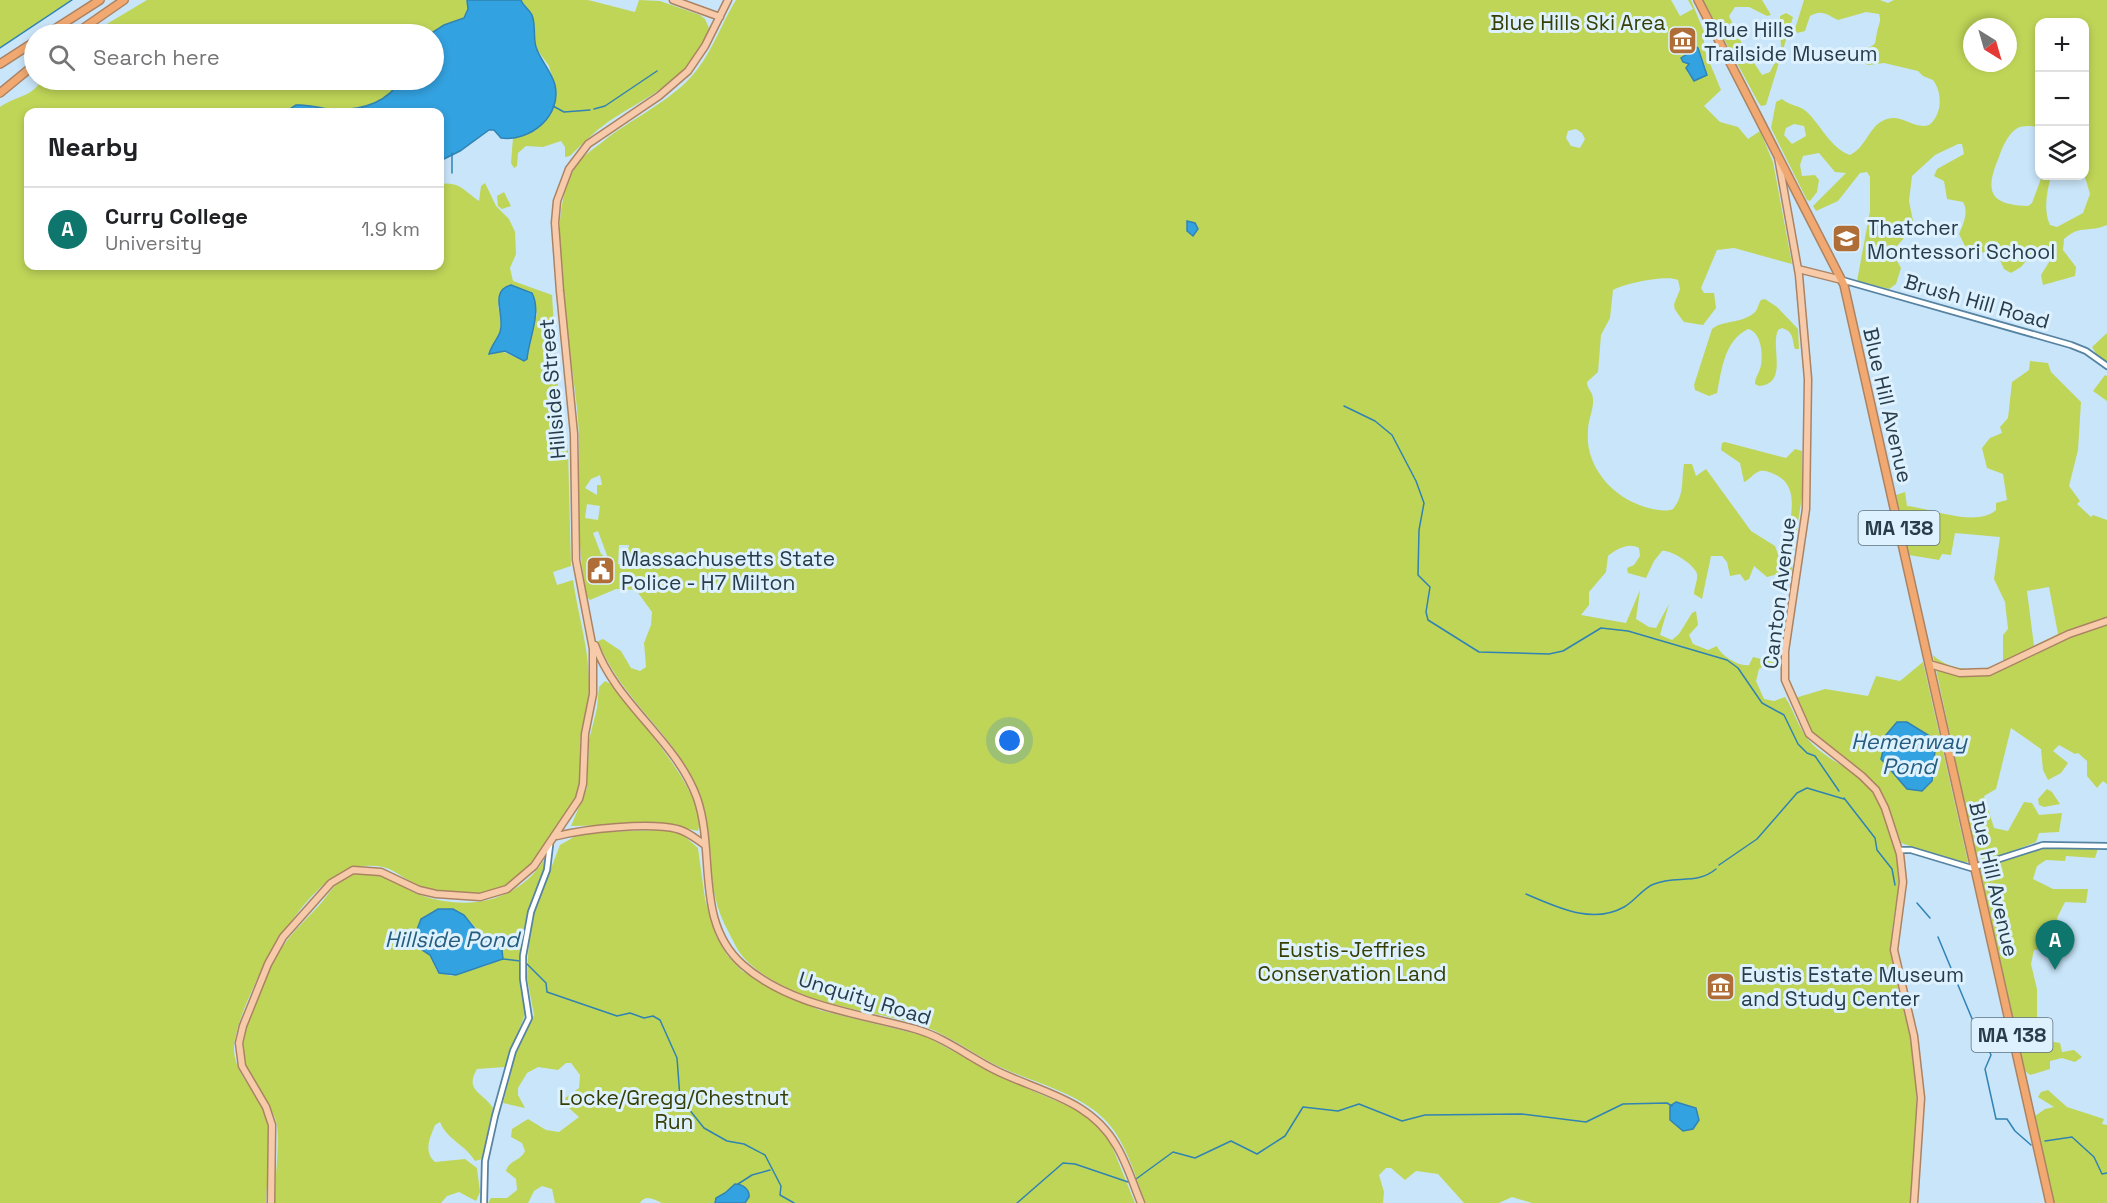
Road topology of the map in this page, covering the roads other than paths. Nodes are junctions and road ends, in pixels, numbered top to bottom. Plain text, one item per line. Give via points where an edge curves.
1 (124, 0) edge
2 (673, 0) edge
3 (728, 0) edge
4 (1698, 0) edge
5 (99, 1) edge
6 (720, 16) junction
7 (63, 24) edge
8 (89, 24) edge
9 (24, 48) edge
10 (0, 64) edge
11 (24, 73) edge
12 (0, 93) edge
13 (1784, 173) junction
14 (1798, 269) junction
15 (1842, 280) junction
16 (2107, 366) edge
17 (2107, 621) edge
18 (592, 636) junction
19 (1929, 664) junction
20 (556, 836) junction
21 (550, 845) junction
22 (705, 845) junction
23 (2107, 846) edge
24 (1899, 850) junction
25 (1975, 868) junction
26 (271, 1203) edge
27 (484, 1203) edge
28 (1141, 1203) edge
29 (1914, 1203) edge
30 (2050, 1203) edge

1 - 8 highway
2 - 6 main road
3 - 6 main road, Hillside Street
4 - 13 highway, Blue Hill Avenue / MA 138 via 1778,153
5 - 7 highway
6 - 18 main road, Hillside Street via 699,56 678,81 582,150 566,174 557,201 555,223 574,434 576,557
9 - 10 highway
11 - 12 highway
13 - 14 main road, Canton Avenue
13 - 15 highway, Blue Hill Avenue / MA 138
14 - 15 main road, Brush Hill Road
14 - 24 main road, Canton Avenue via 1808,372 1807,503 1785,651 1785,680 1809,734 1876,790
15 - 16 street, Brush Hill Road via 2071,345
15 - 19 highway, Blue Hill Avenue / MA 138
17 - 19 main road via 2069,634 1989,672 1960,673
18 - 20 main road, Hillside Street via 593,694 585,737 582,789
18 - 22 main road, Unquity Road via 618,688 689,781 700,810
19 - 25 highway, Blue Hill Avenue / MA 138
20 - 21 main road, Hillside Street
20 - 22 main road via 594,828 669,827 684,831
21 - 26 main road, Hillside Street via 520,881 483,897 429,893 381,872 351,871 333,881 283,937 270,959 238,1046 242,1066 267,1108 273,1127
21 - 27 street via 523,956 529,1018 513,1054 490,1137 484,1167
22 - 28 main road, Unquity Road via 716,923 741,964 820,1005 930,1034 1001,1073 1077,1105 1112,1138
23 - 25 street via 2043,845
24 - 25 street
24 - 29 main road, Canton Avenue via 1903,882 1895,956 1914,1036 1921,1098
25 - 30 highway, Blue Hill Avenue / MA 138

